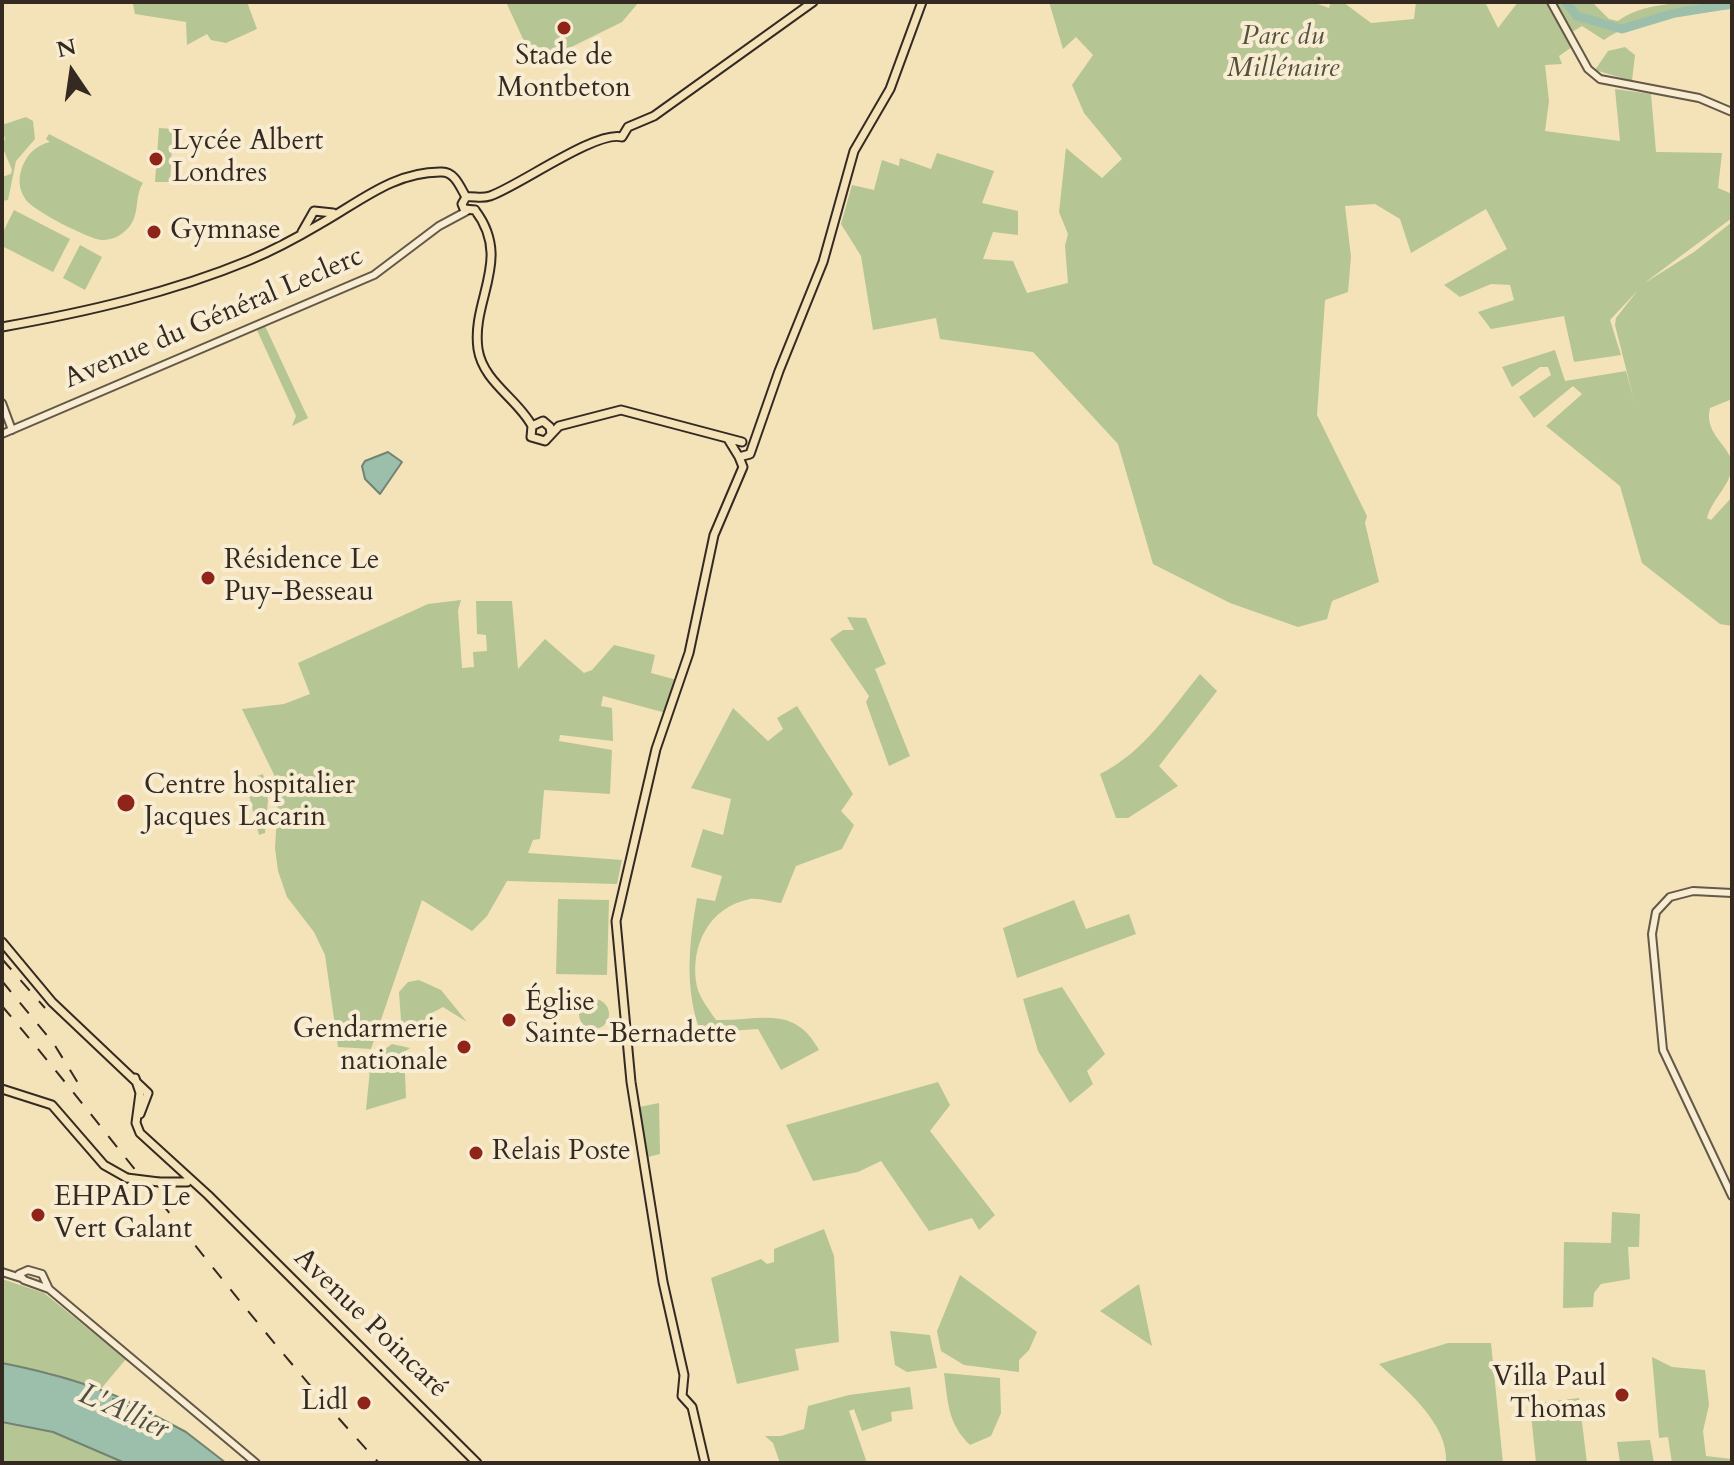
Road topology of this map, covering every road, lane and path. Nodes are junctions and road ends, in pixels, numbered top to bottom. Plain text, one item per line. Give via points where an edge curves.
1 (813, 2) edge
2 (922, 2) edge
3 (1551, 2) edge
4 (1732, 112) edge
5 (466, 197) junction
6 (475, 198) junction
7 (471, 210) junction
8 (310, 217) junction
9 (322, 219) junction
10 (301, 234) junction
11 (2, 327) edge
12 (2, 403) edge
13 (535, 424) junction
14 (548, 424) junction
15 (559, 426) junction
16 (12, 430) junction
17 (2, 434) edge
18 (551, 434) junction
19 (743, 450) junction
20 (1732, 893) edge
21 (2, 942) edge
22 (631, 1082) junction
23 (2, 1089) edge
24 (154, 1147) junction
25 (176, 1172) junction
26 (188, 1179) junction
27 (159, 1182) junction
28 (1732, 1196) edge
29 (660, 1257) junction
30 (2, 1272) edge
31 (21, 1278) junction
32 (45, 1285) junction
33 (256, 1463) edge
34 (477, 1463) edge
35 (705, 1463) edge

1 - 6 main road via 654,116 628,127 622,137 604,139 491,196
2 - 19 main road via 890,89 854,151 823,262
3 - 4 street via 1588,69 1600,79 1699,98
5 - 6 main road
5 - 7 main road via 462,204
5 - 9 main road via 451,174 437,172 384,186
6 - 7 main road
7 - 13 main road via 489,234 492,251 478,337 482,364
7 - 16 street, Avenue du Général Leclerc via 439,226 374,275
8 - 9 main road
8 - 9 main road via 316,210
8 - 10 main road
9 - 10 main road
10 - 11 main road via 192,282
12 - 16 street
13 - 14 main road
13 - 18 main road via 531,437 539,442
14 - 15 main road
14 - 18 main road
15 - 18 main road
15 - 19 main road via 621,410 728,439
16 - 17 street, Avenue du Général Leclerc
19 - 22 main road via 743,467 714,535 689,653 652,763 616,921
20 - 28 street via 1693,891 1670,897 1656,912 1652,934 1663,1050
21 - 24 main road via 66,1016 135,1078 143,1096 138,1131
22 - 29 main road
22 - 29 main road via 637,1153
23 - 27 main road, bridge via 52,1105 104,1165 127,1178
24 - 25 main road
24 - 26 main road
25 - 26 main road
25 - 27 main road
26 - 27 main road
26 - 34 main road, Avenue Poincaré
29 - 35 main road via 684,1375 682,1396 692,1407
30 - 31 street
31 - 32 street
31 - 32 street via 28,1270 42,1274
32 - 33 street

